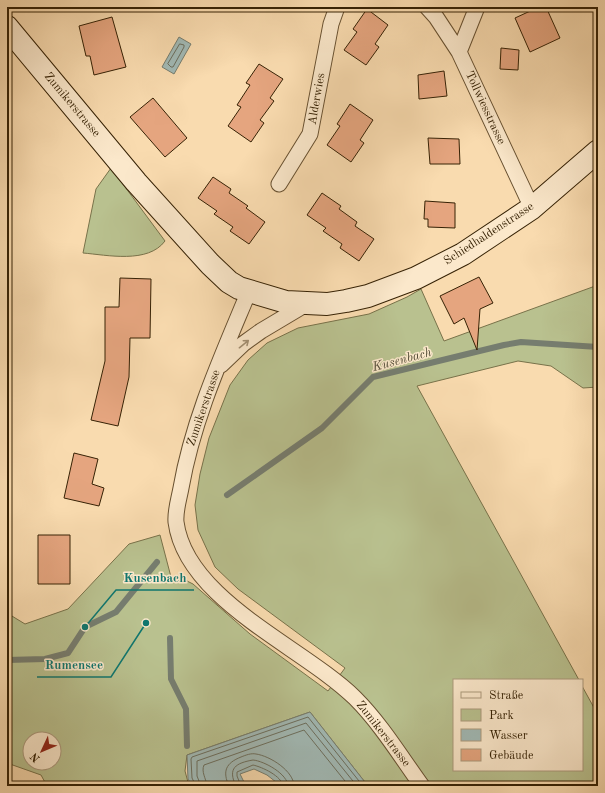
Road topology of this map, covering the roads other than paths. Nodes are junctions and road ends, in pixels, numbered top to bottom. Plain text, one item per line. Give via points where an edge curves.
1 (337, 7) edge
2 (427, 7) edge
3 (477, 7) edge
4 (7, 27) edge
5 (459, 52) junction
6 (598, 151) edge
7 (279, 184) dead end
8 (532, 208) junction
9 (249, 292) junction
10 (308, 303) junction
11 (216, 370) junction
12 (422, 786) edge

1 - 7 street, Alderwies via 331,24 310,134
2 - 5 street, Tollwiesstrasse
3 - 5 street
4 - 9 main road, Zumikerstrasse via 136,182 210,264 229,282
5 - 8 street, Tollwiesstrasse
6 - 8 main road, Schiedhaldenstrasse
8 - 10 main road, Schiedhaldenstrasse via 464,254 416,278 368,296 327,304
9 - 10 main road, Schiedhaldenstrasse via 286,302
9 - 11 street, Zumikerstrasse
11 -> 10 street via 255,335
11 - 12 street, Zumikerstrasse via 197,421 185,466 176,520 180,540 197,571 226,601 335,680 356,699 374,719

